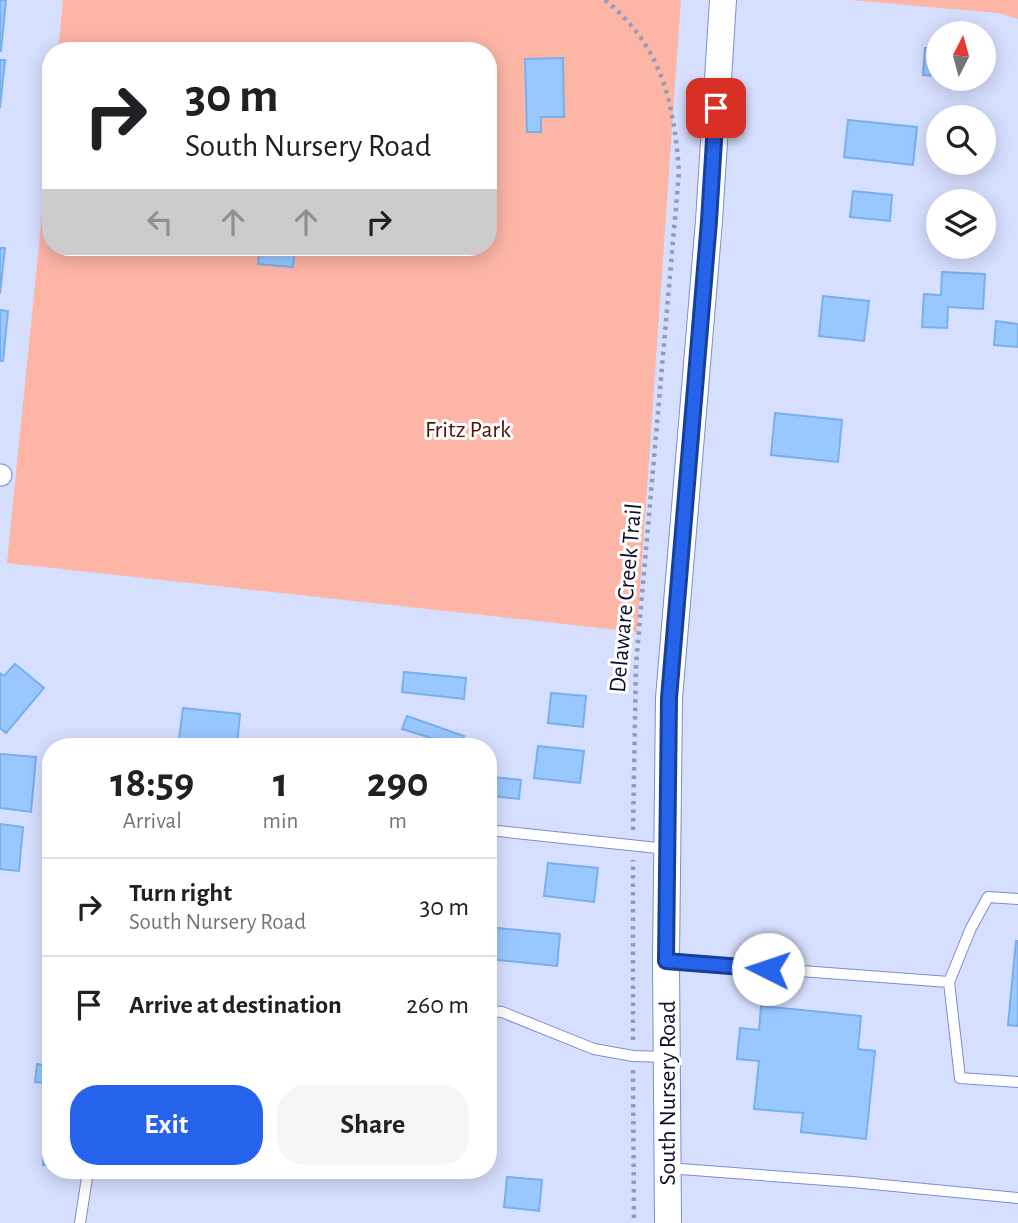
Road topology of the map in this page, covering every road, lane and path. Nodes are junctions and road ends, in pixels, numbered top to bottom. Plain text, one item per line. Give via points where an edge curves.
1 (605, 0) edge
2 (722, 4) edge
3 (497, 831) edge
4 (633, 846) junction
5 (667, 849) junction
6 (1018, 899) edge
7 (666, 961) junction
8 (949, 982) junction
9 (497, 1012) edge
10 (633, 1056) junction
11 (667, 1057) junction
12 (1018, 1082) edge
13 (667, 1168) junction
14 (87, 1179) edge
15 (1018, 1198) edge
16 (80, 1223) edge
17 (634, 1223) edge
18 (668, 1223) edge

1 - 4 path, Delaware Creek Trail via 650,50 666,85 679,172 636,664
2 - 5 street, South Nursery Road via 709,221 669,698
3 - 4 lane
4 - 5 lane
4 - 10 path, Delaware Creek Trail
5 - 7 street, South Nursery Road
6 - 8 lane via 988,897
7 - 8 lane
7 - 11 street, South Nursery Road
8 - 12 lane via 960,1078
9 - 10 lane via 594,1049
10 - 11 lane
10 - 17 path, Delaware Creek Trail
11 - 13 street, South Nursery Road
13 - 15 lane
13 - 18 street, South Nursery Road
14 - 16 lane

